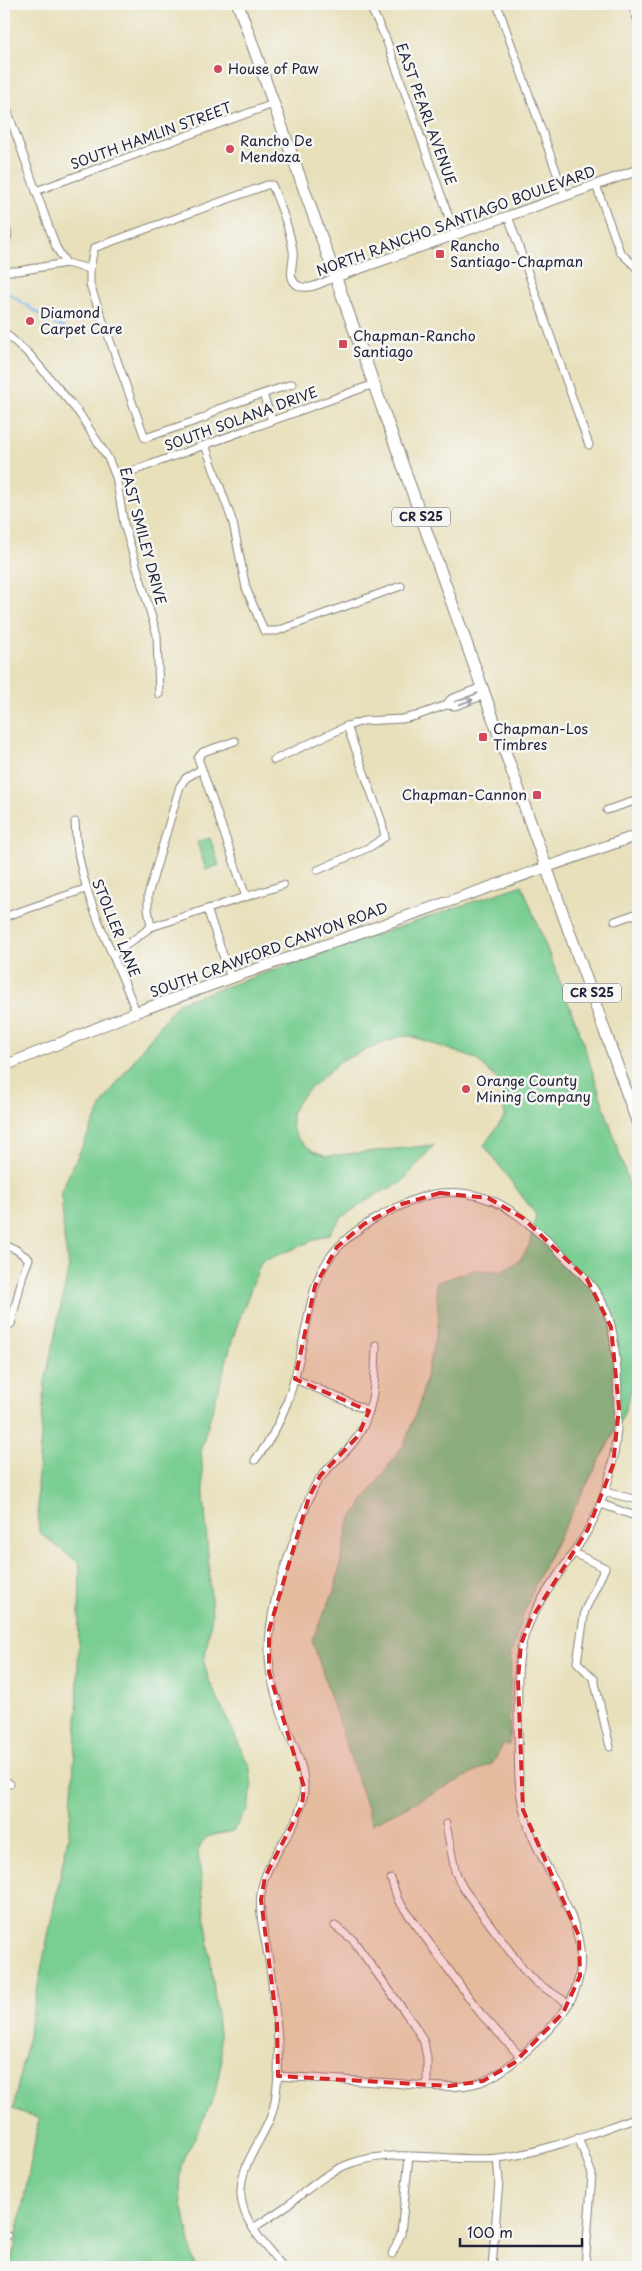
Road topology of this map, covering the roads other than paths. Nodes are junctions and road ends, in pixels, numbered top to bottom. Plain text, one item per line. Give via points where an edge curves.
1 (238, 4) edge
2 (369, 4) edge
3 (497, 4) edge
4 (632, 4) edge
5 (638, 21) edge
6 (4, 101) edge
7 (274, 104) junction
8 (638, 170) edge
9 (596, 185) junction
10 (36, 191) junction
11 (564, 196) junction
12 (508, 216) junction
13 (4, 224) edge
14 (455, 234) junction
15 (4, 248) edge
16 (66, 262) junction
17 (90, 269) junction
18 (638, 269) edge
19 (4, 271) edge
20 (336, 277) junction
21 (4, 332) edge
22 (292, 384) dead end
23 (374, 384) junction
24 (263, 394) junction
25 (272, 421) junction
26 (205, 445) junction
27 (589, 446) dead end
28 (116, 477) junction
29 (401, 586) dead end
30 (484, 691) junction
31 (159, 694) dead end
32 (347, 726) junction
33 (235, 740) dead end
34 (274, 760) dead end
35 (200, 770) junction
36 (638, 800) edge
37 (606, 810) dead end
38 (75, 822) dead end
39 (638, 835) edge
40 (546, 867) junction
41 (318, 870) dead end
42 (283, 885) dead end
43 (85, 889) junction
44 (246, 897) junction
45 (207, 909) junction
46 (638, 913) edge
47 (4, 917) edge
48 (615, 921) dead end
49 (151, 927) junction
50 (113, 955) junction
51 (231, 978) junction
52 (136, 1012) junction
53 (4, 1066) edge
54 (638, 1124) edge
55 (4, 1245) edge
56 (11, 1324) dead end
57 (376, 1345) dead end
58 (295, 1380) junction
59 (369, 1411) junction
60 (255, 1460) dead end
61 (605, 1492) junction
62 (638, 1500) edge
63 (601, 1504) junction
64 (638, 1517) edge
65 (574, 1553) junction
66 (610, 1747) dead end
67 (446, 1824) dead end
68 (391, 1879) dead end
69 (335, 1926) dead end
70 (569, 2004) junction
71 (520, 2056) junction
72 (278, 2076) junction
73 (428, 2086) junction
74 (638, 2117) edge
75 (578, 2137) junction
76 (409, 2156) junction
77 (497, 2158) junction
78 (253, 2228) junction
79 (392, 2254) dead end
80 (283, 2267) edge
81 (492, 2267) edge
82 (585, 2267) edge

1 - 7 main road, CR S25
2 - 14 street, EAST PEARL AVENUE via 386,38
3 - 11 street
4 - 5 street
6 - 10 street
7 - 10 street, SOUTH HAMLIN STREET
7 - 20 main road, CR S25
8 - 9 street, NORTH RANCHO SANTIAGO BOULEVARD
9 - 11 street, NORTH RANCHO SANTIAGO BOULEVARD
9 - 18 street via 620,252
10 - 16 street via 56,247
11 - 12 street, NORTH RANCHO SANTIAGO BOULEVARD
12 - 14 street, NORTH RANCHO SANTIAGO BOULEVARD
12 - 27 street
13 - 15 street via 8,234
14 - 20 street, NORTH RANCHO SANTIAGO BOULEVARD
16 - 17 street
16 - 19 street
17 - 20 street, NORTH RANCHO SANTIAGO BOULEVARD via 94,248 272,185 294,252 291,271 295,283 300,287 312,287
17 - 24 street via 90,285 144,438
20 - 23 main road, CR S25
21 - 28 street, EAST SMILEY DRIVE via 30,355 78,413 108,458
22 - 24 street
23 - 25 street, SOUTH SOLANA DRIVE
23 - 30 main road, CR S25
24 - 25 street
25 - 26 street, SOUTH SOLANA DRIVE
26 - 28 street, SOUTH SOLANA DRIVE
26 - 29 street via 233,523 246,588 264,632 277,631
28 - 31 street, EAST SMILEY DRIVE via 124,524 157,635
30 - 32 street via 451,699 446,705 409,718 363,721
30 - 40 main road, CR S25
32 - 34 street
32 - 41 street via 385,837
33 - 35 street via 199,755
35 - 44 street
35 - 49 street via 180,786 148,895
36 - 37 street
38 - 43 street, STOLLER LANE via 75,846
39 - 40 main road, SOUTH CRAWFORD CANYON ROAD
40 - 51 main road, SOUTH CRAWFORD CANYON ROAD
40 - 54 main road, CR S25
42 - 44 street
43 - 47 street
43 - 50 street, STOLLER LANE
44 - 45 street
45 - 49 street
45 - 51 street
46 - 48 street
49 - 50 street
50 - 52 street, STOLLER LANE
51 - 52 main road, SOUTH CRAWFORD CANYON ROAD
52 - 53 main road, SOUTH CRAWFORD CANYON ROAD
55 - 56 street via 29,1259
57 - 59 street via 374,1389
58 - 59 street
58 - 60 street via 272,1436
58 - 61 street via 315,1286 337,1247 352,1233 402,1204 425,1196 457,1193 488,1198 523,1218 587,1279 608,1315 614,1338 619,1408 617,1448
59 - 72 street via 358,1436 320,1476 309,1497 283,1574 269,1630 267,1650 275,1695 303,1773 304,1788 296,1822 265,1877 260,1900 277,2024
61 - 62 street
61 - 63 street
63 - 64 street
63 - 65 street
65 - 66 street via 605,1568 585,1610 577,1662 594,1679
65 - 70 street via 530,1621 521,1644 518,1679 519,1773 524,1810 529,1828 579,1936 580,1976
67 - 70 street via 454,1871 463,1888 523,1969 537,1983
68 - 71 street via 398,1900 481,2014
69 - 73 street via 353,1940 415,2026 424,2042
70 - 71 street
71 - 73 street via 504,2071 483,2081 465,2086
72 - 73 street
72 - 78 street via 272,2114 248,2163 241,2186 244,2208
74 - 75 street
75 - 77 street via 539,2150
75 - 82 street via 592,2174
76 - 77 street
76 - 78 street via 370,2158 335,2170
76 - 79 street via 401,2234
77 - 81 street via 499,2182
78 - 80 street

